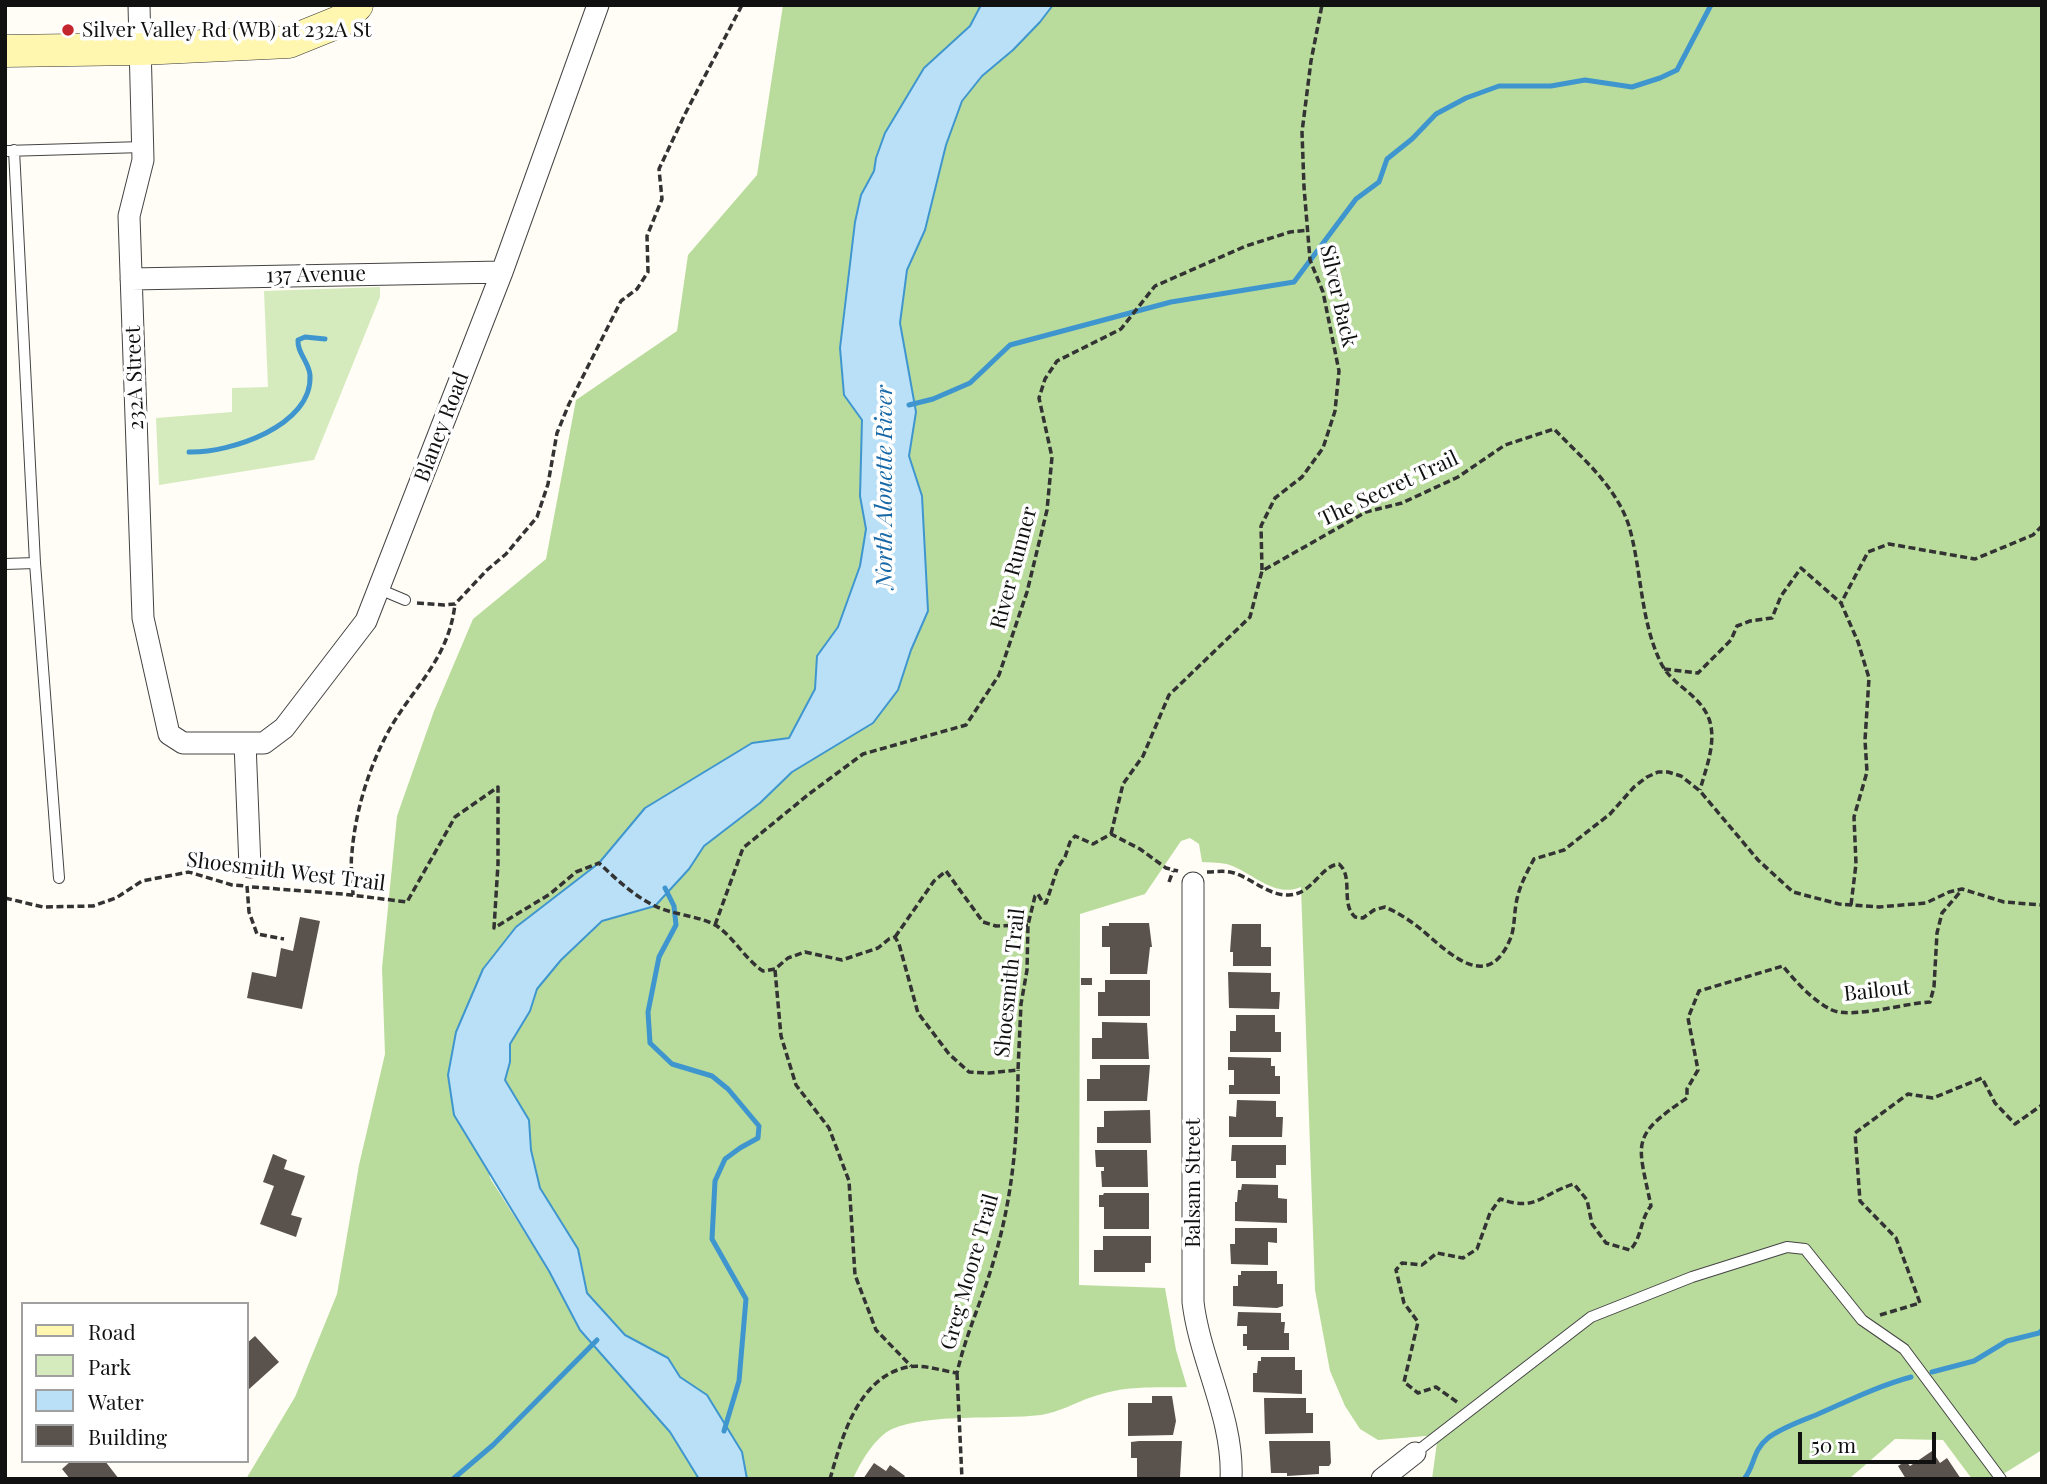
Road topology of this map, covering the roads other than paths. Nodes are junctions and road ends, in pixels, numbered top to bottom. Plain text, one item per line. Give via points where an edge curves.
1 (139, 5) edge
2 (356, 5) edge
3 (598, 5) edge
4 (140, 49) junction
5 (5, 51) edge
6 (143, 147) junction
7 (10, 150) edge
8 (502, 272) junction
9 (131, 279) junction
10 (35, 563) junction
11 (5, 564) edge
12 (379, 589) junction
13 (405, 600) road end
14 (183, 743) joint
15 (244, 743) junction
16 (1193, 875) road end
17 (248, 877) road end
18 (59, 878) dead end
19 (1415, 1453) joint
20 (1231, 1479) edge
21 (1382, 1479) edge
22 (2001, 1479) edge

1 - 4 street, 232A Street
2 - 4 street via 341,21 289,42
3 - 8 street, Blaney Road
4 - 5 street
4 - 6 street, 232A Street
6 - 7 lane
6 - 9 street, 232A Street via 128,216
7 - 10 lane
8 - 9 street, 137 Avenue
8 - 12 street, Blaney Road
9 - 14 street, 232A Street via 143,618 169,734
10 - 11 lane
10 - 18 lane
12 - 13 lane
12 - 15 street, Blaney Road via 366,621 284,727 264,743
14 - 15 street, Blaney Road
15 - 17 street
16 - 20 street, Balsam Street via 1193,1302 1224,1424
19 - 21 street
19 - 22 lane via 1591,1317 1787,1247 1805,1249 1862,1320 1905,1349

